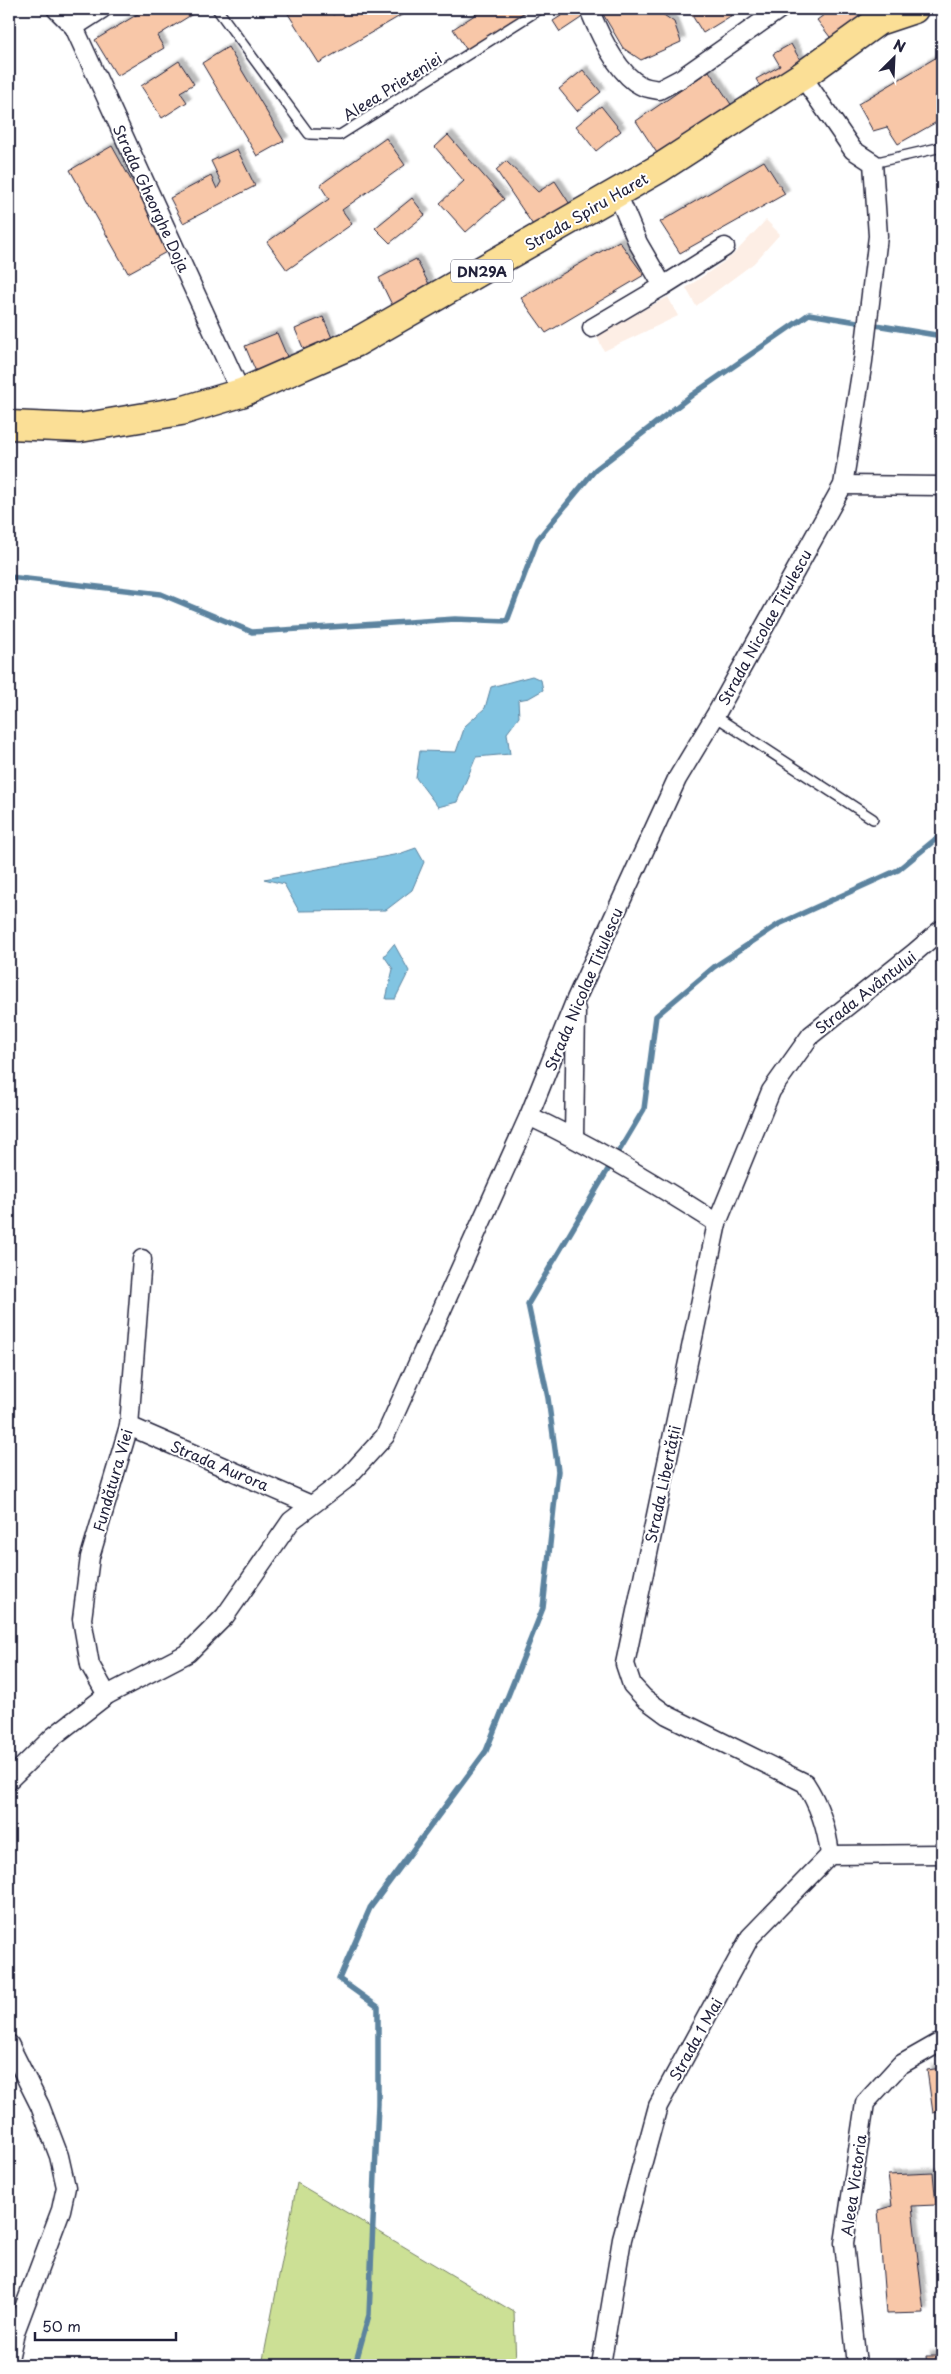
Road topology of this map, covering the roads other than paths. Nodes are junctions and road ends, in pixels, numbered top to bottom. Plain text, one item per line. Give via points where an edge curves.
1 (56, 9) edge
2 (102, 9) edge
3 (217, 9) edge
4 (540, 9) edge
5 (589, 9) edge
6 (780, 9) edge
7 (914, 9) edge
8 (881, 15) edge
9 (74, 27) junction
10 (802, 76) junction
11 (942, 147) edge
12 (874, 163) junction
13 (617, 193) junction
14 (725, 247) dead end
15 (664, 286) junction
16 (592, 328) dead end
17 (241, 393) junction
18 (9, 426) edge
19 (843, 485) junction
20 (942, 486) edge
21 (715, 716) junction
22 (873, 819) dead end
23 (942, 929) edge
24 (576, 999) junction
25 (529, 1116) junction
26 (574, 1137) junction
27 (717, 1223) junction
28 (142, 1259) dead end
29 (129, 1426) junction
30 (311, 1505) junction
31 (107, 1696) junction
32 (9, 1780) edge
33 (942, 1854) edge
34 (830, 1855) junction
35 (9, 2044) edge
36 (942, 2044) edge
37 (9, 2359) edge
38 (601, 2365) edge
39 (857, 2365) edge

1 - 9 street, Strada Gheorghe Doja
2 - 9 street
3 - 4 lane, Aleea Prieteniei via 309,134 340,135
5 - 6 street via 603,42 627,72 640,85 659,90 680,79
7 - 8 main road, Strada Spiru Haret / DN29A
8 - 10 main road, Strada Spiru Haret / DN29A
9 - 17 street, Strada Gheorghe Doja
10 - 12 street via 854,150
10 - 13 main road, Strada Spiru Haret / DN29A
11 - 12 lane
12 - 19 street, Strada Nicolae Titulescu via 878,236 863,361
13 - 15 street via 638,243
13 - 17 main road, Strada Spiru Haret / DN29A via 355,343
14 - 15 street
15 - 16 street
17 - 18 main road, Strada Spiru Haret / DN29A via 181,411 80,428
19 - 20 street
19 - 21 street, Strada Nicolae Titulescu
21 - 22 lane
21 - 24 street, Strada Nicolae Titulescu via 677,779
23 - 27 street, Strada Avântului via 810,1035 771,1092
24 - 25 street, Strada Nicolae Titulescu
24 - 26 street
25 - 26 street
25 - 30 street, Strada Nicolae Titulescu via 386,1436 345,1480
26 - 27 street
27 - 34 street, Strada Libertății via 625,1664 632,1685 667,1715 805,1783 816,1800 827,1830
28 - 29 street, Fundătura Viei
29 - 30 street, Strada Aurora
29 - 31 street, Fundătura Viei via 90,1556 82,1619 90,1665
30 - 31 street, Strada Nicolae Titulescu via 291,1520 225,1616 188,1653
31 - 32 street, Strada Nicolae Titulescu via 54,1736
33 - 34 street
34 - 38 street, Strada 1 Mai via 750,1937 658,2106 622,2239
35 - 37 street via 40,2106 59,2156 66,2187
36 - 39 street, Aleea Victoria via 900,2065 865,2103 844,2243

